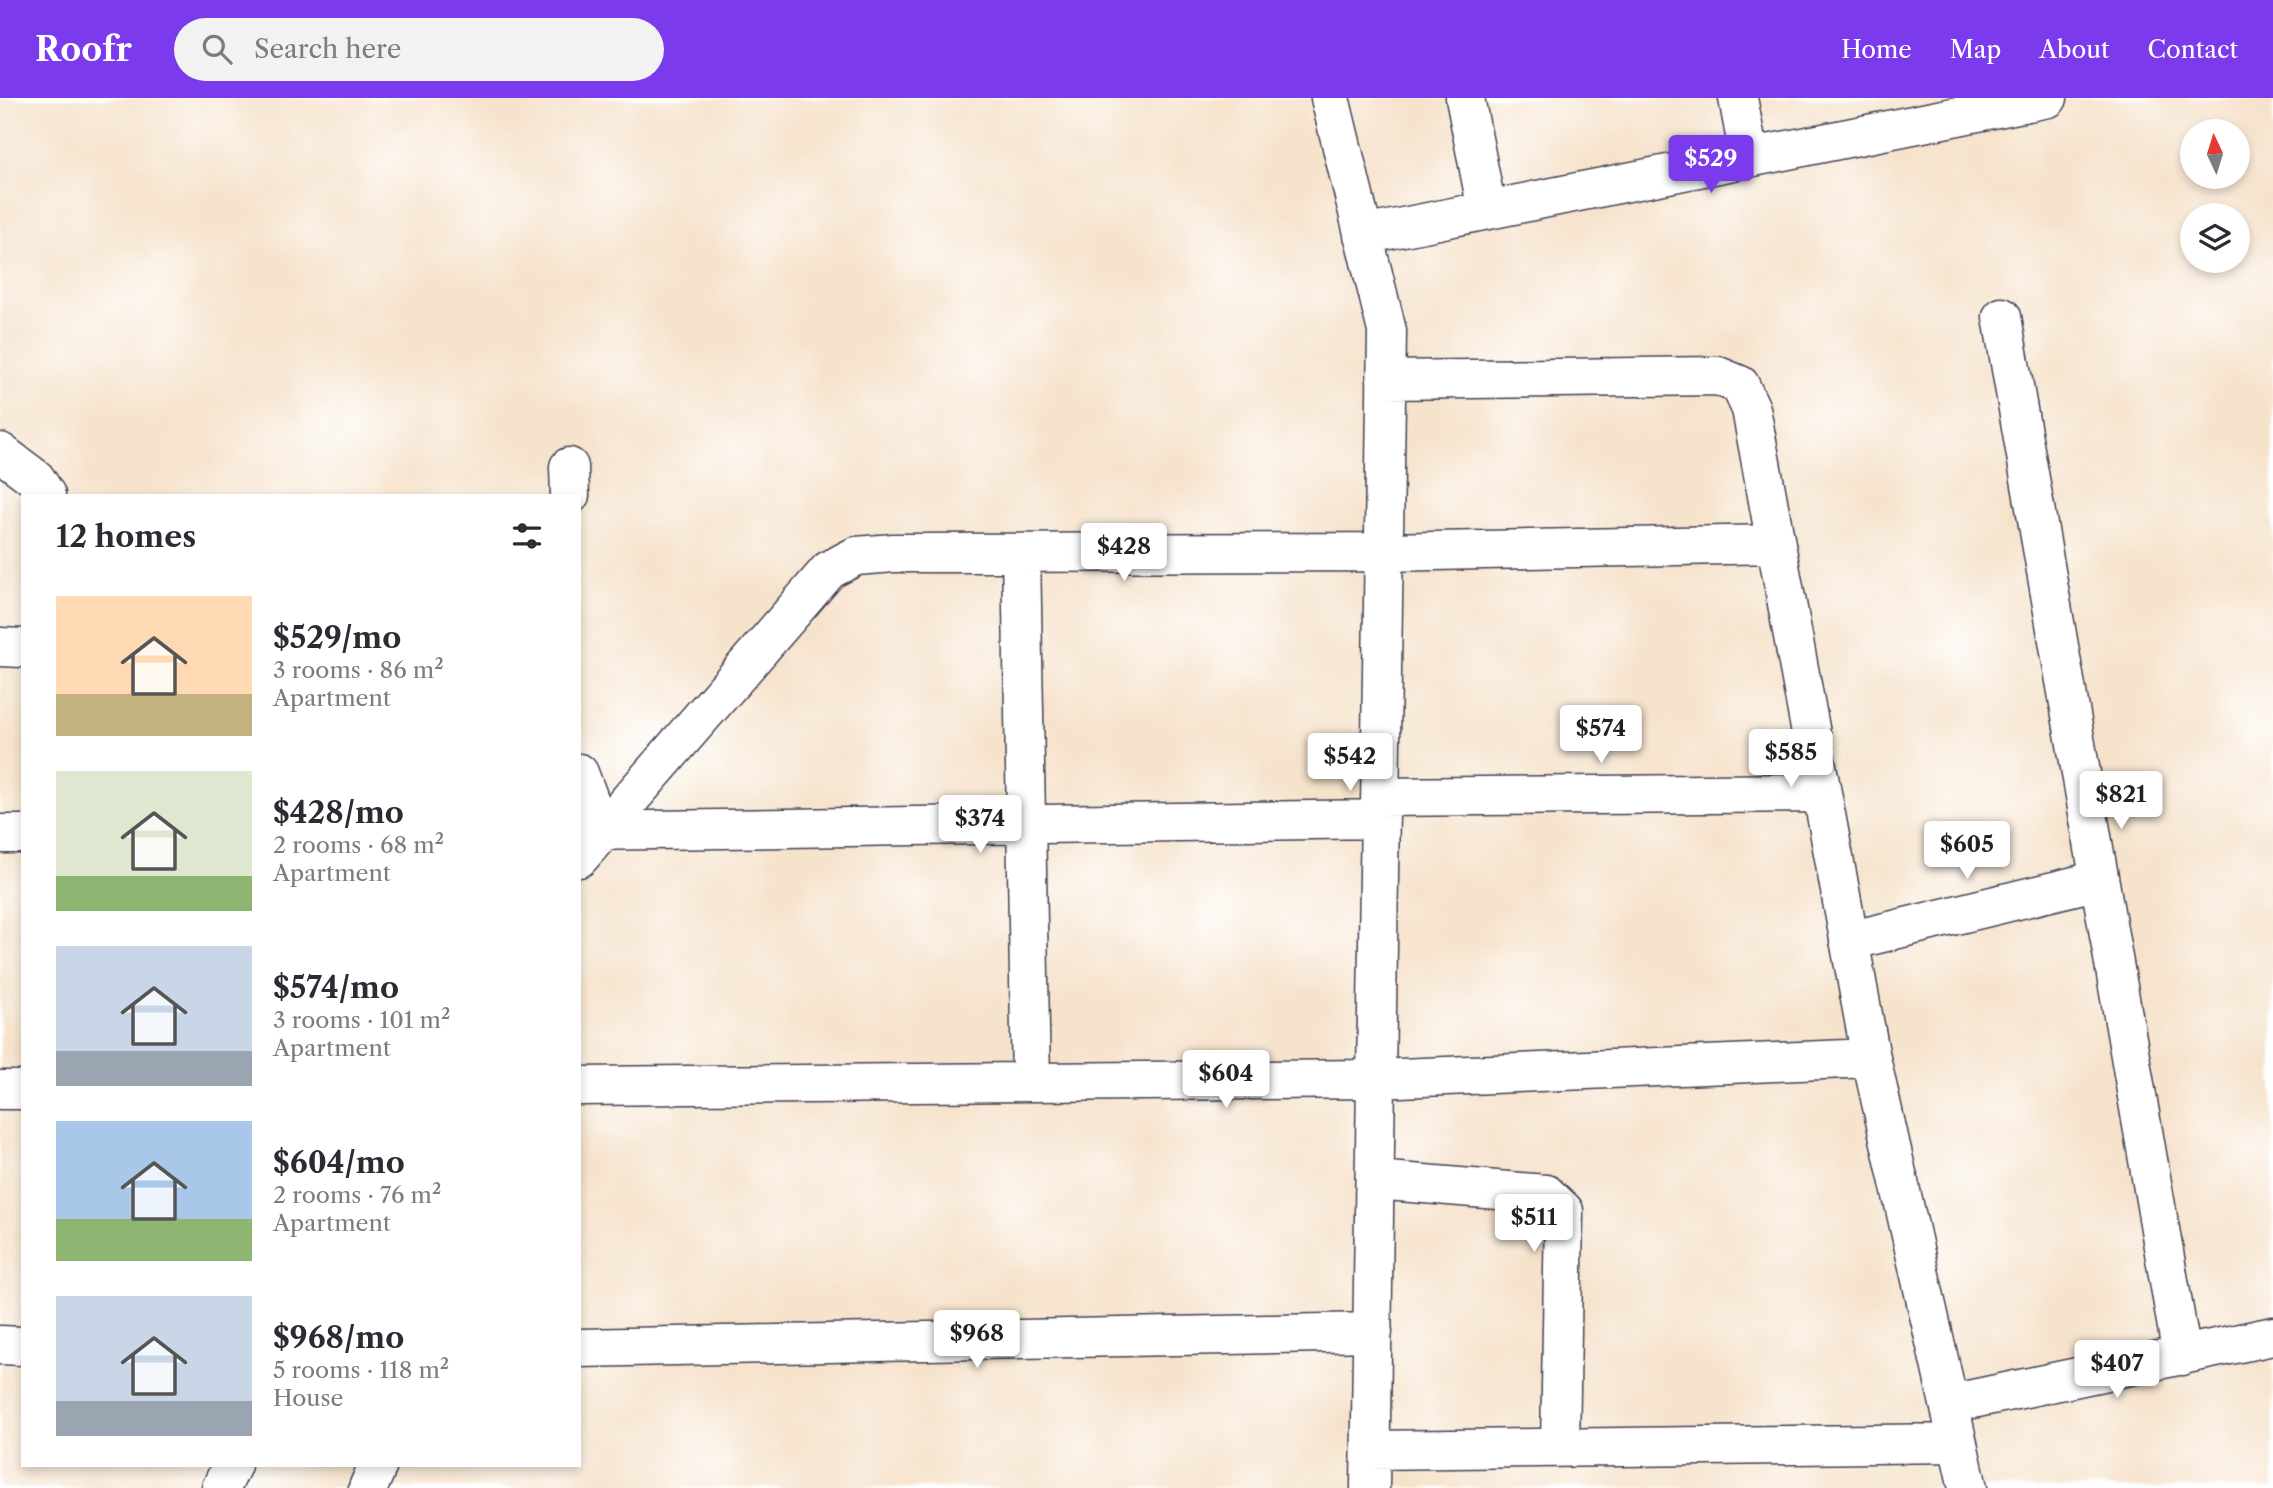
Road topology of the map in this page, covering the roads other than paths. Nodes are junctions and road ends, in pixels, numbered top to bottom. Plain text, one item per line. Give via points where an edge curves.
1 (1330, 98) edge
2 (1465, 98) edge
3 (1738, 98) edge
4 (2033, 99) edge
5 (1749, 157) junction
6 (1487, 210) junction
7 (1363, 234) junction
8 (2002, 317) dead end
9 (1386, 380) junction
10 (0, 452) edge
11 (45, 494) edge
12 (1776, 544) junction
13 (1384, 552) junction
14 (1021, 554) junction
15 (0, 648) edge
16 (21, 648) edge
17 (581, 792) edge
18 (1822, 793) junction
19 (1380, 808) junction
20 (1028, 824) junction
21 (0, 834) edge
22 (21, 834) edge
23 (586, 840) edge
24 (2099, 880) junction
25 (1849, 940) junction
26 (1871, 1058) junction
27 (1376, 1079) junction
28 (1031, 1082) junction
29 (581, 1086) edge
30 (0, 1090) edge
31 (21, 1090) edge
32 (1375, 1180) junction
33 (1373, 1332) junction
34 (2273, 1336) edge
35 (0, 1345) edge
36 (21, 1346) edge
37 (581, 1348) edge
38 (2182, 1356) junction
39 (1949, 1405) junction
40 (1958, 1443) junction
41 (1560, 1447) junction
42 (1371, 1450) junction
43 (231, 1467) edge
44 (377, 1467) edge
45 (221, 1488) edge
46 (368, 1488) edge
47 (1370, 1488) edge
48 (1968, 1488) edge

1 - 7 street
2 - 6 street
3 - 5 street
4 - 5 street
5 - 6 street
6 - 7 street
7 - 9 street via 1387,331
8 - 24 street
9 - 12 street via 1718,376 1740,385 1751,409
9 - 13 street
10 - 11 street via 36,479
12 - 13 street
12 - 18 street
13 - 14 street
13 - 19 street
14 - 20 street
14 - 23 street via 856,556 828,570
15 - 16 street
17 - 23 street
18 - 19 street
18 - 25 street
19 - 20 street
19 - 27 street
20 - 23 street
20 - 28 street
21 - 22 street
24 - 25 street
24 - 38 street
25 - 26 street
26 - 27 street
26 - 39 street
27 - 28 street
27 - 32 street
28 - 29 street
30 - 31 street
32 - 33 street
32 - 41 street via 1546,1195 1564,1211
33 - 37 street
33 - 42 street
34 - 38 street
35 - 36 street
38 - 39 street
39 - 40 street
40 - 41 street
40 - 48 street
41 - 42 street
42 - 47 street
43 - 45 street
44 - 46 street

